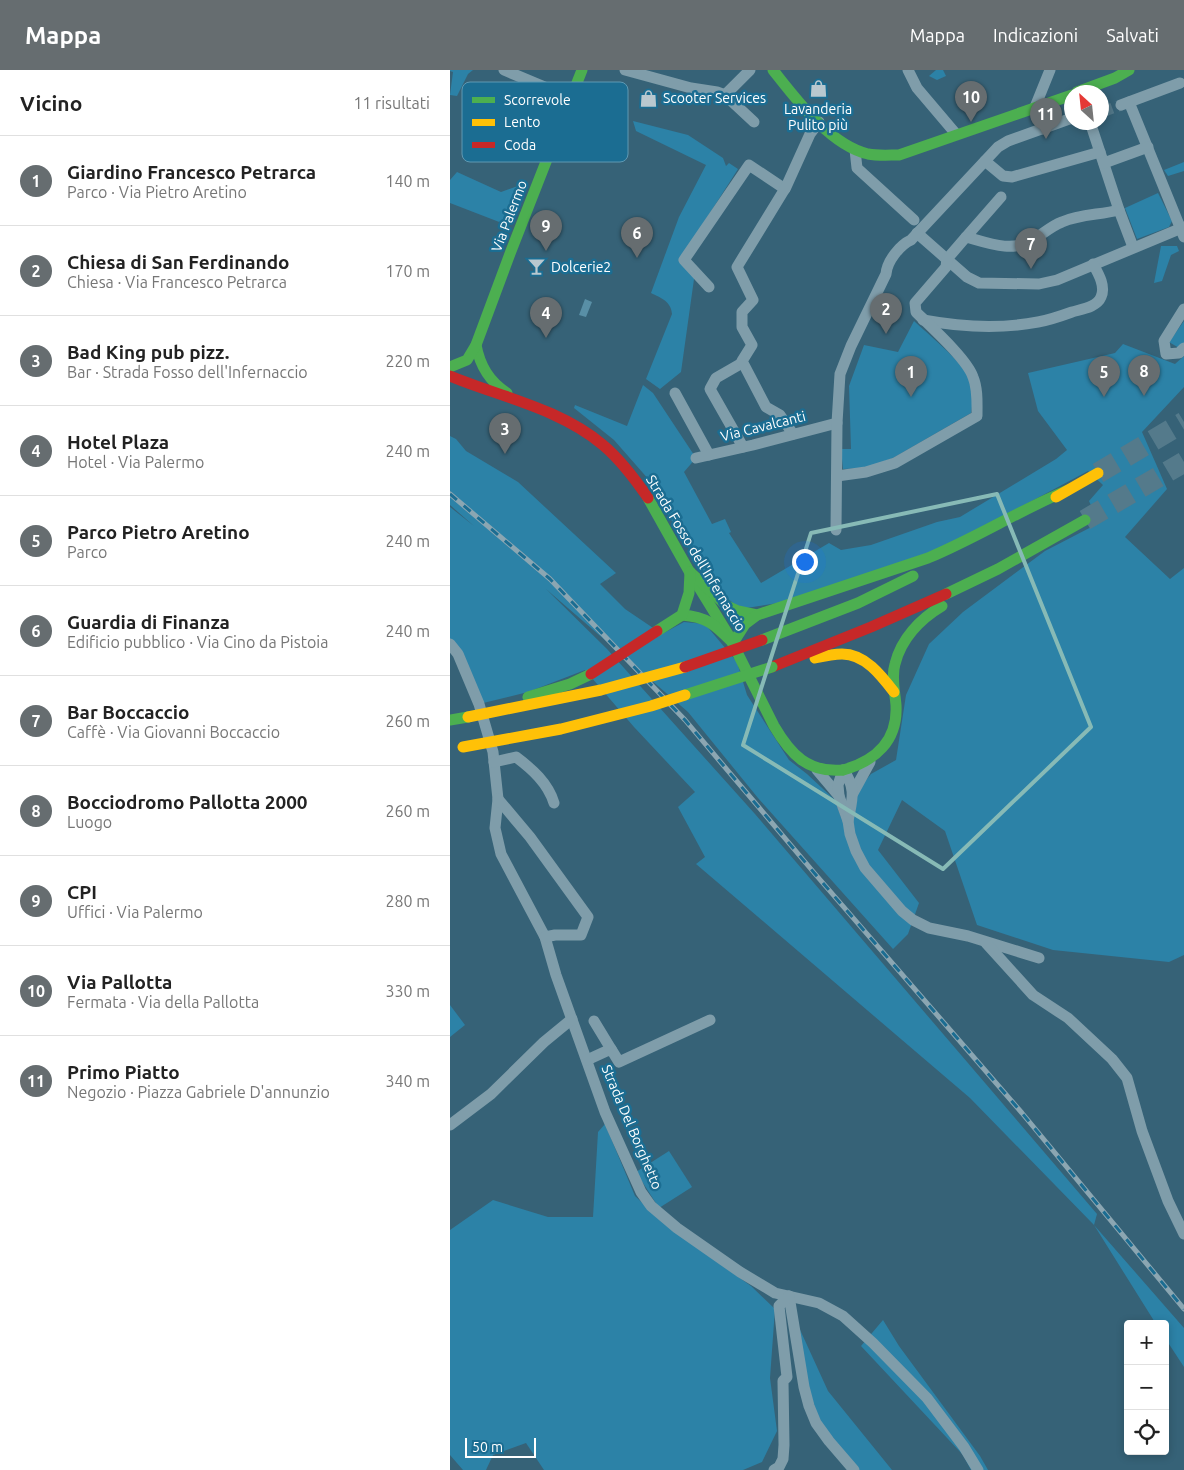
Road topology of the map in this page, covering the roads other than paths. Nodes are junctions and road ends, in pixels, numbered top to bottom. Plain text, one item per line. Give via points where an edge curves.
1 (504, 70) edge
2 (582, 70) edge
3 (625, 70) edge
4 (750, 70) edge
5 (773, 70) edge
6 (908, 70) edge
7 (1050, 70) edge
8 (1128, 70) edge
9 (532, 82) edge
10 (577, 82) edge
11 (1180, 83) dead end
12 (1096, 85) edge
13 (725, 95) junction
14 (1064, 97) edge
15 (1035, 107) junction
16 (1019, 112) junction
17 (1064, 121) edge
18 (754, 122) dead end
19 (819, 122) junction
20 (1042, 129) junction
21 (1093, 130) edge
22 (956, 134) junction
23 (1027, 134) junction
24 (1148, 147) junction
25 (855, 150) junction
26 (1100, 152) junction
27 (985, 161) junction
28 (546, 162) edge
29 (1104, 163) junction
30 (785, 189) junction
31 (1001, 198) dead end
32 (1119, 210) junction
33 (914, 220) dead end
34 (1183, 230) edge
35 (914, 236) junction
36 (966, 237) junction
37 (1133, 247) junction
38 (947, 259) junction
39 (1094, 264) junction
40 (709, 287) dead end
41 (1184, 309) edge
42 (923, 320) junction
43 (476, 345) junction
44 (1184, 348) edge
45 (742, 363) junction
46 (450, 367) edge
47 (450, 376) edge
48 (675, 393) dead end
49 (538, 408) junction
50 (837, 423) junction
51 (793, 434) junction
52 (742, 447) junction
53 (709, 455) junction
54 (696, 458) dead end
55 (1098, 473) tunnel mouth
56 (837, 476) junction
57 (1068, 490) junction
58 (1085, 520) tunnel mouth
59 (836, 530) dead end
60 (1033, 550) junction
61 (690, 572) junction
62 (682, 615) junction
63 (757, 615) junction
64 (733, 643) junction
65 (450, 644) edge
66 (774, 670) junction
67 (894, 692) junction
68 (468, 718) junction
69 (452, 720) edge
70 (450, 749) edge
71 (871, 759) junction
72 (494, 762) junction
73 (817, 770) junction
74 (843, 770) junction
75 (853, 793) junction
76 (838, 796) junction
77 (498, 800) junction
78 (554, 803) dead end
79 (848, 821) junction
80 (545, 937) junction
81 (986, 943) junction
82 (1039, 958) dead end
83 (572, 1019) junction
84 (710, 1020) dead end
85 (594, 1021) dead end
86 (611, 1049) junction
87 (587, 1060) junction
88 (450, 1125) edge
89 (1184, 1234) edge
90 (789, 1296) junction
91 (774, 1470) edge
92 (854, 1470) edge
93 (978, 1470) edge

1 - 9 street
2 - 10 main road, Via Palermo
3 - 13 street
4 - 13 street
5 - 19 main road
6 - 22 street via 917,88
7 - 15 street
8 - 12 main road
11 - 24 street via 1125,104
13 - 18 street
14 - 15 main road
15 - 16 main road
15 - 20 street
16 - 22 main road
16 - 23 street
17 - 20 street
19 - 25 main road
19 - 30 street via 810,134
20 - 23 street
21 - 26 street
22 - 25 main road via 899,155 882,156
23 - 27 street via 1003,144
24 - 29 street
24 - 34 street
25 - 33 street via 857,168
26 - 27 street via 1012,177 1003,176
26 - 29 street
27 - 35 street
28 - 43 main road, Via Palermo
29 - 32 street
30 - 40 street via 749,165 684,260
30 - 45 street via 737,267 753,300 742,312 742,327 752,344
31 - 36 street
32 - 36 street via 1062,222 1017,247
32 - 37 street
34 - 37 street
35 - 38 street
35 - 50 street via 910,247 880,284 851,346 840,374
36 - 38 street
37 - 39 street
38 - 39 street via 967,277 978,282 1048,283
38 - 42 street via 946,268 915,303 916,312
39 - 42 street via 1103,293 1097,302 1084,309 1040,322 1008,326 967,326
41 - 44 street via 1164,341 1166,354 1179,353
42 - 56 street via 966,364 973,376 977,416 895,463
43 - 46 main road, Via Palermo via 467,360
43 - 49 main road via 480,366 488,379
45 - 51 street via 766,407 780,415
45 - 52 street via 716,378 710,389
47 - 49 main road, Strada Fosso dell'Infernaccio
48 - 53 street
49 - 61 main road, Strada Fosso dell'Infernaccio via 583,430 620,461 654,507
50 - 51 street, Via Cavalcanti
50 - 56 street
51 - 52 street, Via Cavalcanti
52 - 53 street, Via Cavalcanti
53 - 54 street, Via Cavalcanti
55 - 57 main road
56 - 59 street
57 - 63 main road via 928,558
57 - 68 main road, bridge via 902,582 816,620 638,681
58 - 60 main road
60 - 66 main road via 969,583
60 - 67 main road via 1004,573 932,611 920,621 909,634 894,666
61 - 62 main road via 689,593
61 - 63 main road via 728,606
61 - 64 main road, Strada Fosso dell'Infernaccio
62 - 64 main road via 712,622
62 - 68 main road, bridge via 591,674
63 - 64 main road via 745,624
64 - 73 main road, Strada Fosso dell'Infernaccio via 779,735 801,760
65 - 72 street, Strada Del Borghetto via 458,654 479,704
66 - 67 main road via 836,653 853,655 876,670
66 - 70 main road, bridge via 561,729
67 - 71 main road via 895,723 881,750
68 - 69 main road
71 - 74 main road
71 - 75 street, Strada Fosso dell'Infernaccio
72 - 77 street, Strada Del Borghetto
72 - 78 street via 516,757 533,770
73 - 74 main road
73 - 76 street, Strada Fosso dell'Infernaccio
74 - 75 street
74 - 76 street
75 - 79 street, Strada Fosso dell'Infernaccio
76 - 79 street, Strada Fosso dell'Infernaccio
77 - 80 street, Strada Del Borghetto via 495,828 501,854
77 - 80 street via 530,837 588,917 581,935
79 - 81 street, Strada Fosso dell'Infernaccio via 856,851 865,868 902,911 930,928
80 - 83 street, Strada Del Borghetto
81 - 82 street
81 - 89 street, Strada Fosso dell'Infernaccio via 1033,995 1068,1018 1112,1059 1127,1078 1142,1131
83 - 87 street, Strada Del Borghetto
83 - 88 street via 491,1094
84 - 86 street via 619,1062
85 - 86 street
86 - 87 street
87 - 90 street, Strada Del Borghetto via 605,1112 641,1192 651,1206 740,1272 775,1294
90 - 91 street via 779,1306 787,1377 783,1381 783,1459
90 - 92 street via 809,1406 820,1429
90 - 93 street, Strada Del Borghetto via 819,1303 843,1316 873,1343 927,1398

